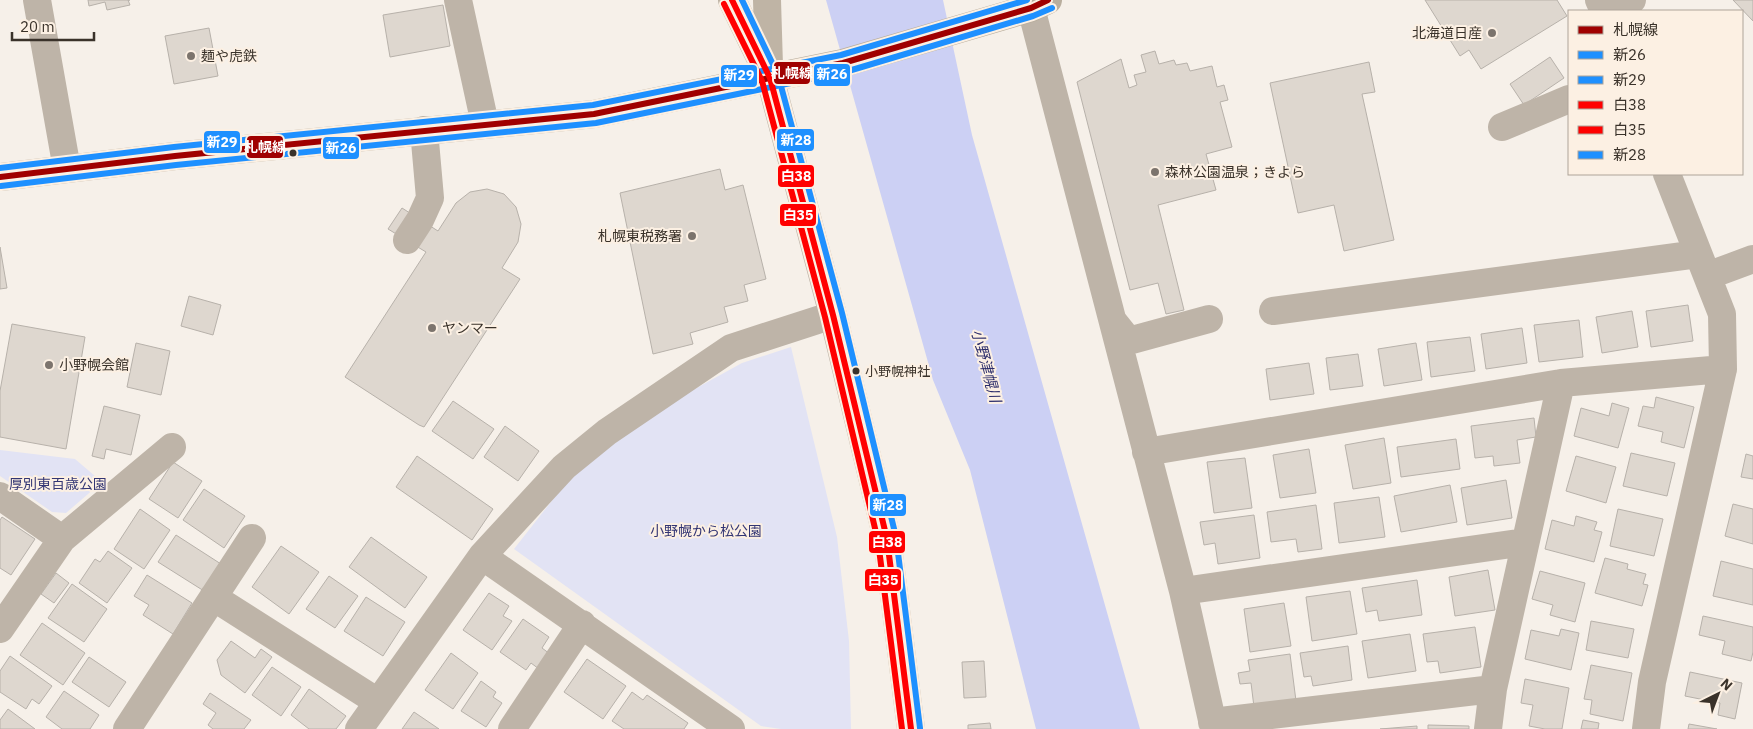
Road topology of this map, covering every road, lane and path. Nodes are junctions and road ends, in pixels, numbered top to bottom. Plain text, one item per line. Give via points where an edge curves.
1 (37, 0) edge
2 (458, 0) edge
3 (732, 0) edge
4 (767, 0) edge
5 (1632, 0) edge
6 (1040, 4) edge
7 (1621, 10) edge
8 (770, 78) junction
9 (1568, 100) edge
10 (485, 124) junction
11 (1502, 127) dead end
12 (424, 130) junction
13 (67, 169) junction
14 (1667, 175) edge
15 (0, 177) edge
16 (406, 240) dead end
17 (1753, 259) edge
18 (1702, 265) junction
19 (1273, 311) dead end
20 (833, 315) junction
21 (1209, 319) dead end
22 (1112, 321) junction
23 (1723, 369) junction
24 (1561, 383) junction
25 (172, 447) dead end
26 (1146, 452) junction
27 (0, 496) edge
28 (252, 538) dead end
29 (62, 540) junction
30 (1525, 542) junction
31 (482, 556) junction
32 (1183, 591) junction
33 (213, 597) junction
34 (582, 624) junction
35 (0, 629) edge
36 (1493, 689) junction
37 (378, 702) junction
38 (1213, 726) edge
39 (127, 729) edge
40 (359, 729) edge
41 (512, 729) edge
42 (731, 729) edge
43 (911, 729) edge
44 (1488, 729) edge
45 (1646, 729) edge

1 - 13 street
2 - 10 street
3 - 8 main road
4 - 8 main road
5 - 7 street
6 - 8 highway via 843,63
6 - 22 street
8 - 10 highway via 594,114
8 - 20 street
9 - 11 street
10 - 12 highway
12 - 13 highway
12 - 16 street via 430,198
13 - 15 highway
14 - 18 street
17 - 18 street
18 - 19 street
18 - 23 street via 1722,314
20 - 31 street via 731,348 666,391 564,467
20 - 43 street via 887,539
21 - 22 street via 1132,340
22 - 26 street
23 - 24 street
23 - 45 street via 1652,682
24 - 26 street
24 - 30 street
25 - 29 street
26 - 32 street
27 - 29 street
28 - 33 street
29 - 35 street
30 - 32 street
30 - 36 street
31 - 34 street
31 - 37 street
32 - 38 street
33 - 37 street
33 - 39 street
34 - 41 street
34 - 42 street
36 - 38 street
36 - 44 street
37 - 40 street

